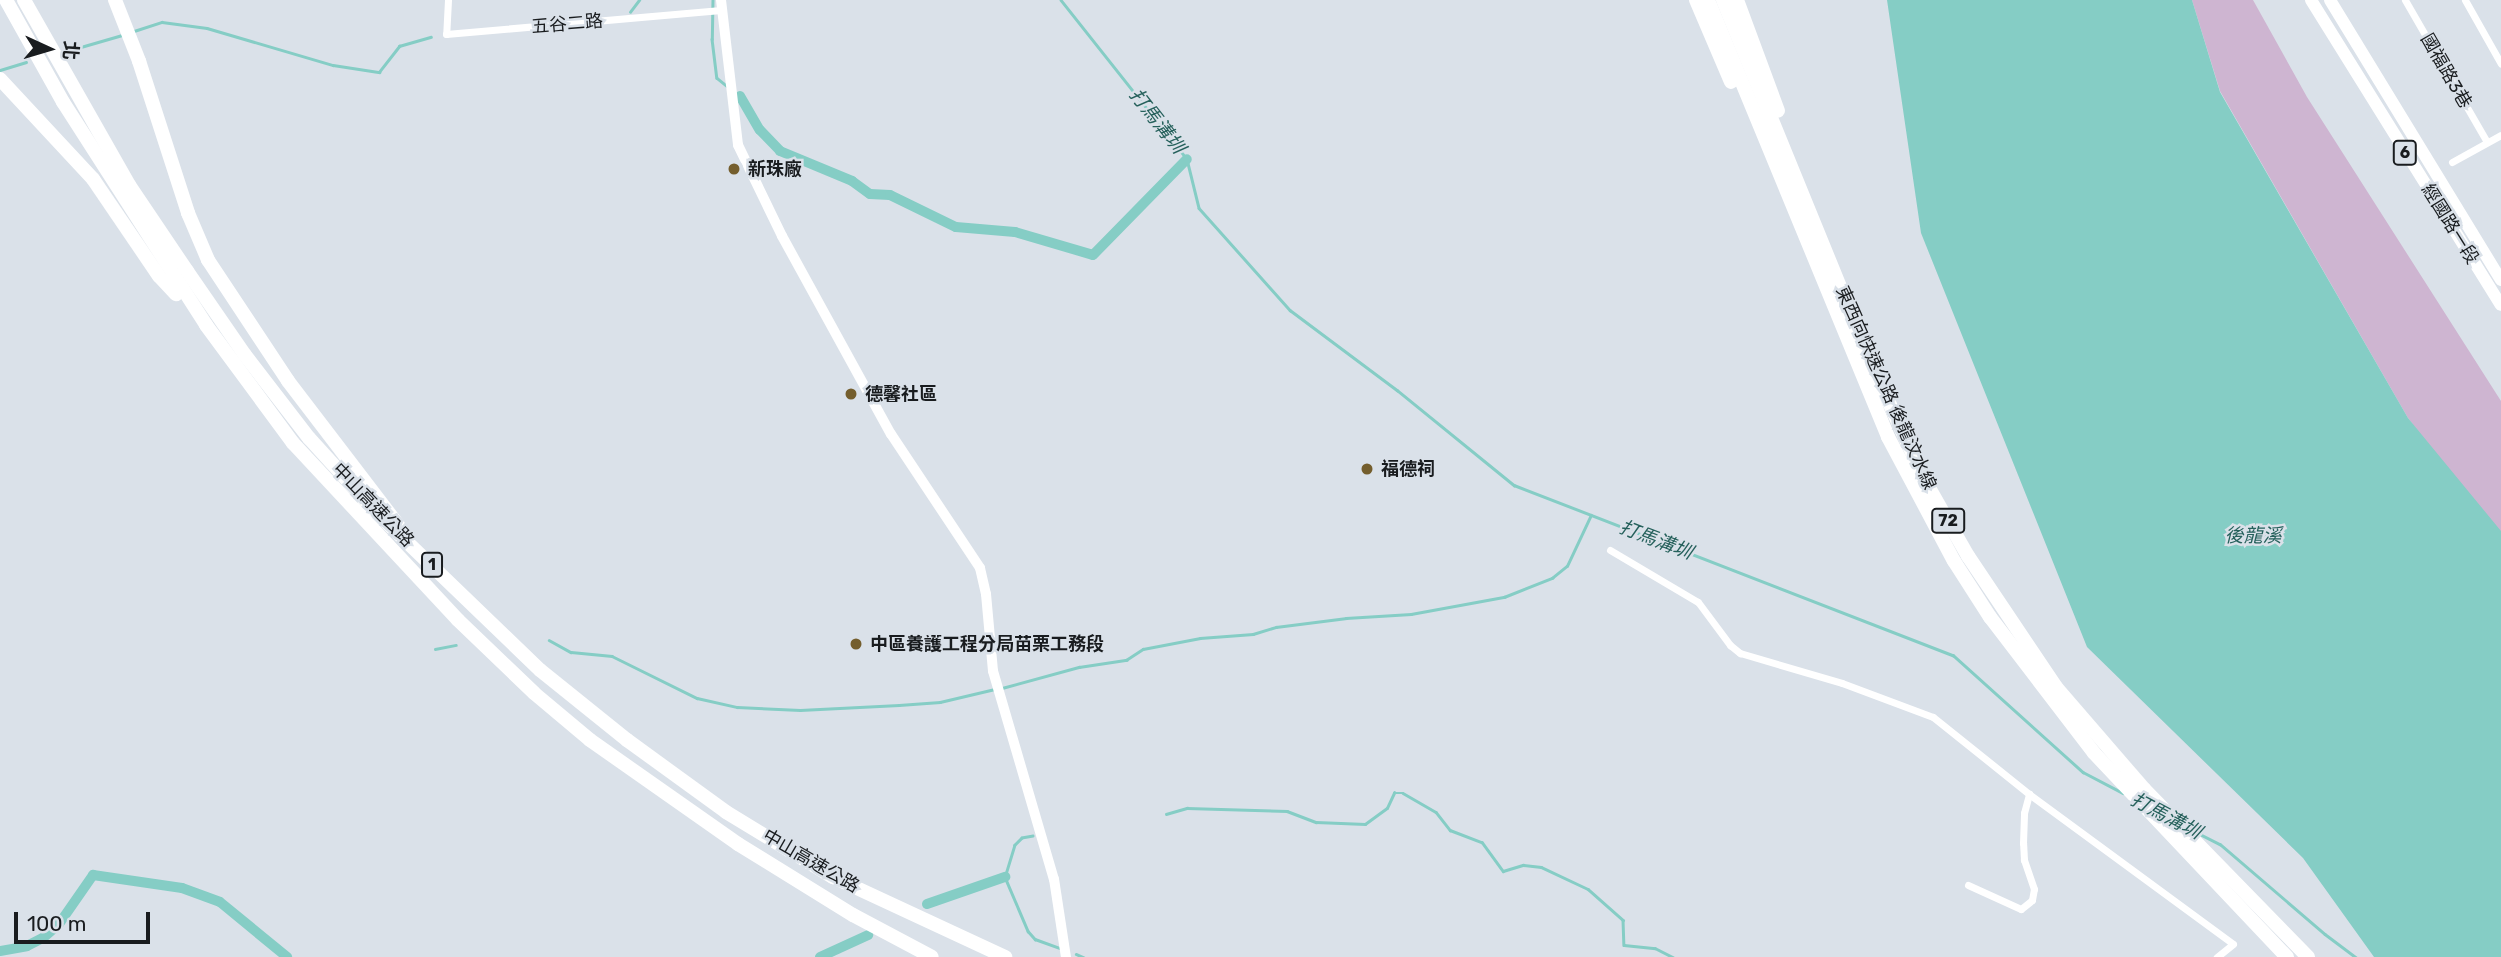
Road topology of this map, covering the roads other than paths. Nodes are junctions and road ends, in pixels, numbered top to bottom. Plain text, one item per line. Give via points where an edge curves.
1 (6, 0) edge
2 (24, 0) edge
3 (115, 0) edge
4 (449, 0) edge
5 (1696, 0) edge
6 (1709, 0) edge
7 (1723, 0) edge
8 (1737, 0) edge
9 (2311, 0) edge
10 (2330, 0) edge
11 (2405, 0) edge
12 (2465, 0) edge
13 (719, 7) edge
14 (2501, 64) edge
15 (0, 79) edge
16 (2501, 135) edge
17 (2487, 142) junction
18 (2452, 162) dead end
19 (1777, 171) junction
20 (1801, 193) junction
21 (2501, 280) edge
22 (2501, 305) edge
23 (206, 325) junction
24 (415, 549) junction
25 (1610, 550) dead end
26 (2029, 794) junction
27 (1968, 885) dead end
28 (932, 957) edge
29 (1005, 957) edge
30 (1066, 957) edge
31 (2217, 957) edge
32 (2287, 957) edge
33 (2308, 957) edge

1 - 23 highway, 中山高速公路 / 1 via 63,102
2 - 24 highway, 中山高速公路 / 1 via 129,185 245,355 318,448
3 - 24 highway via 208,260 288,381
4 - 13 street, 五谷二路 via 446,34
5 - 19 highway via 1756,139
6 - 19 highway, 東西向快速公路 後龍汶水線 / 72
7 - 20 highway, 東西向快速公路 後龍汶水線 / 72
8 - 20 highway via 1794,157
9 - 22 main road, 經國路一段 / 6
10 - 21 main road, 經國路一段 / 6
11 - 17 street, 國福路3巷
12 - 14 street
13 - 30 street via 738,145 782,236 891,434 980,568 997,689 1054,878
15 - 23 highway via 93,179 159,276
16 - 17 street
17 - 18 street
19 - 32 highway, 東西向快速公路 後龍汶水線 / 72 via 1888,437 1948,550 1990,617 2094,753
20 - 33 highway, 東西向快速公路 後龍汶水線 / 72 via 1924,479 2003,612 2056,687 2144,789
23 - 28 highway, 中山高速公路 / 1 via 293,443 458,620 534,693 590,740 738,844
24 - 29 highway, 中山高速公路 / 1 via 540,670 726,812 833,877
25 - 26 street via 1698,602 1740,653 1842,683 1933,717
26 - 27 street via 2023,843 2034,889 2032,900 2021,909
26 - 31 street via 2233,944

